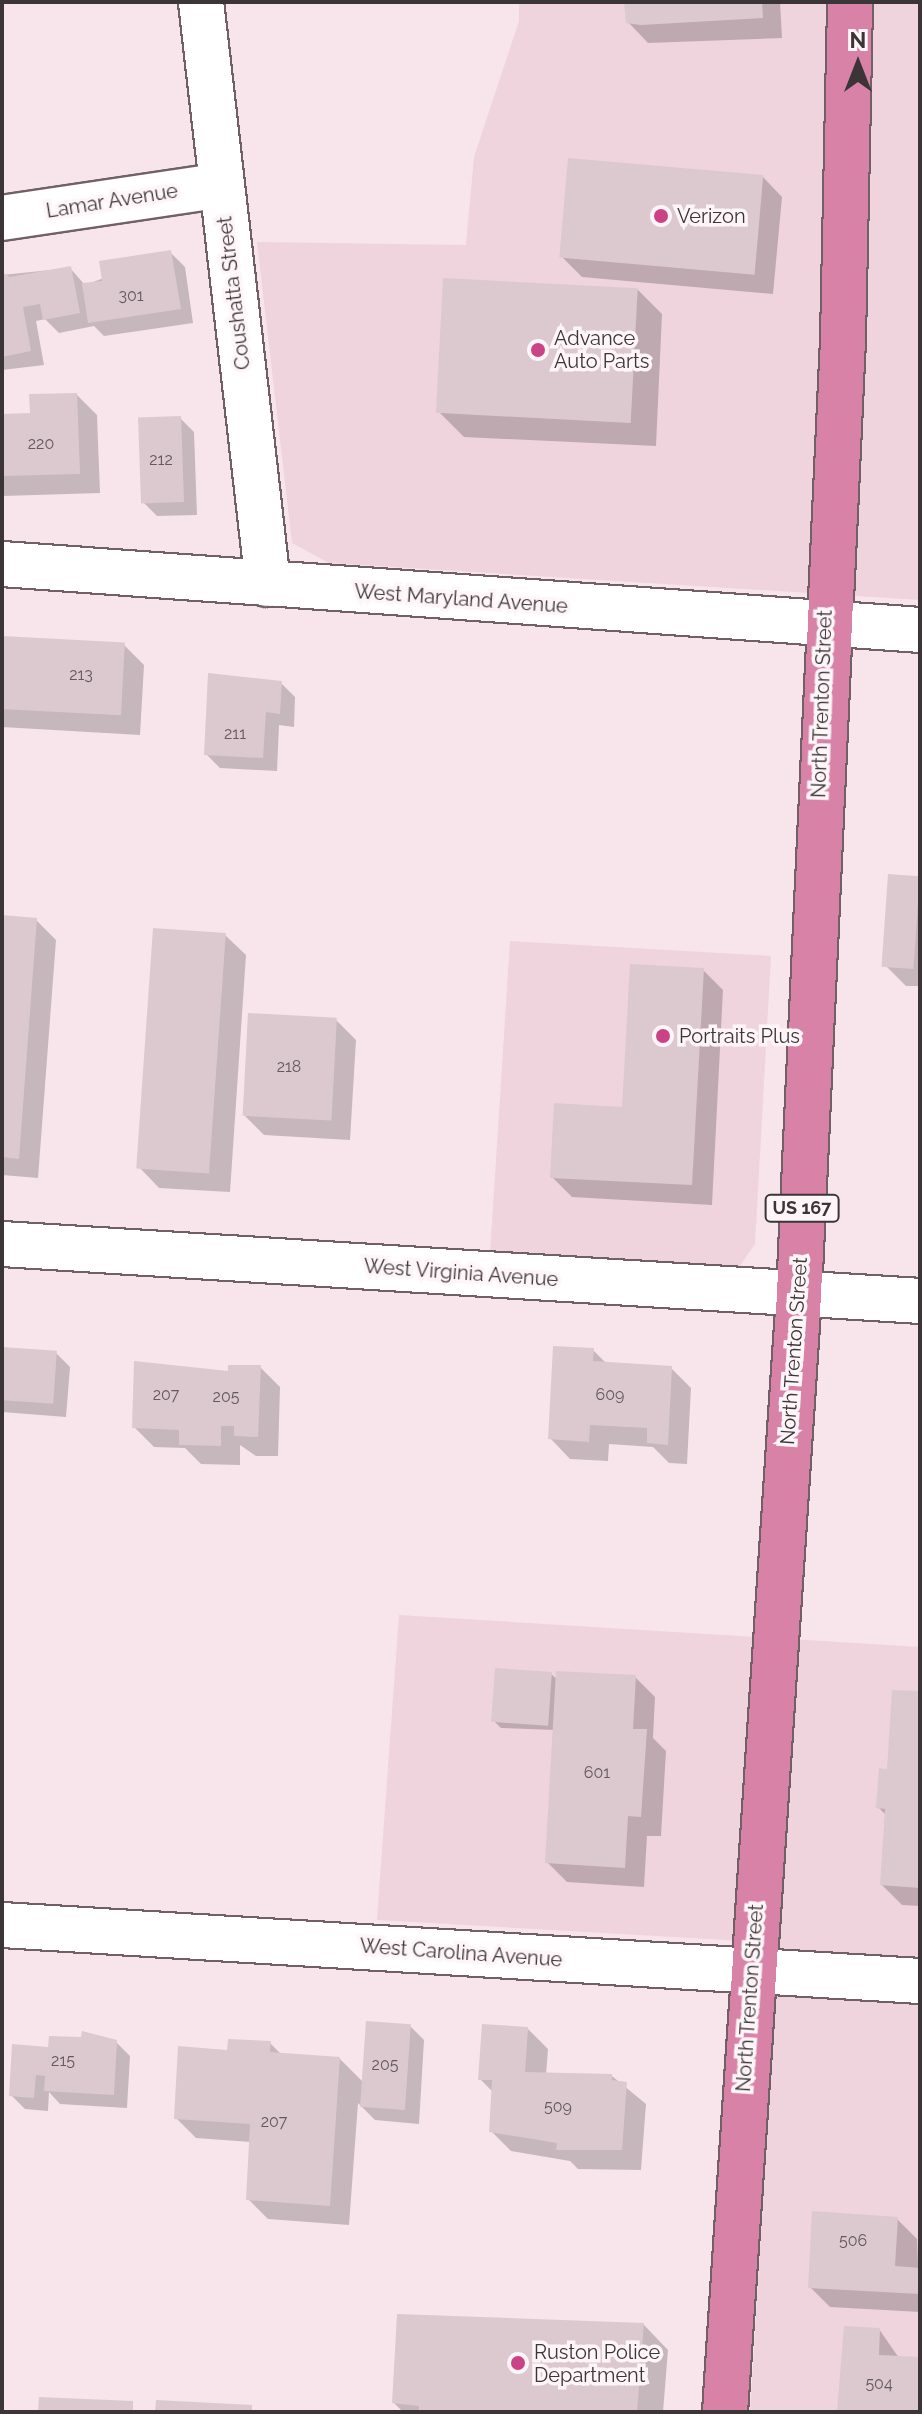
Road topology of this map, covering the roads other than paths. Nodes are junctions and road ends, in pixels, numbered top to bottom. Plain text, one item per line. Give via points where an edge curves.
1 (201, 2) edge
2 (850, 2) edge
3 (222, 185) junction
4 (2, 218) edge
5 (2, 564) edge
6 (268, 584) junction
7 (825, 625) junction
8 (920, 630) edge
9 (2, 1244) edge
10 (799, 1294) junction
11 (920, 1301) edge
12 (2, 1925) edge
13 (752, 1970) junction
14 (920, 1981) edge
15 (725, 2412) edge

1 - 3 street, Coushatta Street
2 - 7 highway, North Trenton Street / US 167 via 846,249
3 - 4 street, Lamar Avenue
3 - 6 street, Coushatta Street
5 - 6 street, West Maryland Avenue
6 - 7 street, West Maryland Avenue
7 - 8 street, West Maryland Avenue
7 - 10 highway, North Trenton Street / US 167
9 - 10 street, West Virginia Avenue
10 - 11 street, West Virginia Avenue
10 - 13 highway, North Trenton Street / US 167
12 - 13 street, West Carolina Avenue
13 - 14 street, West Carolina Avenue
13 - 15 highway, North Trenton Street / US 167

